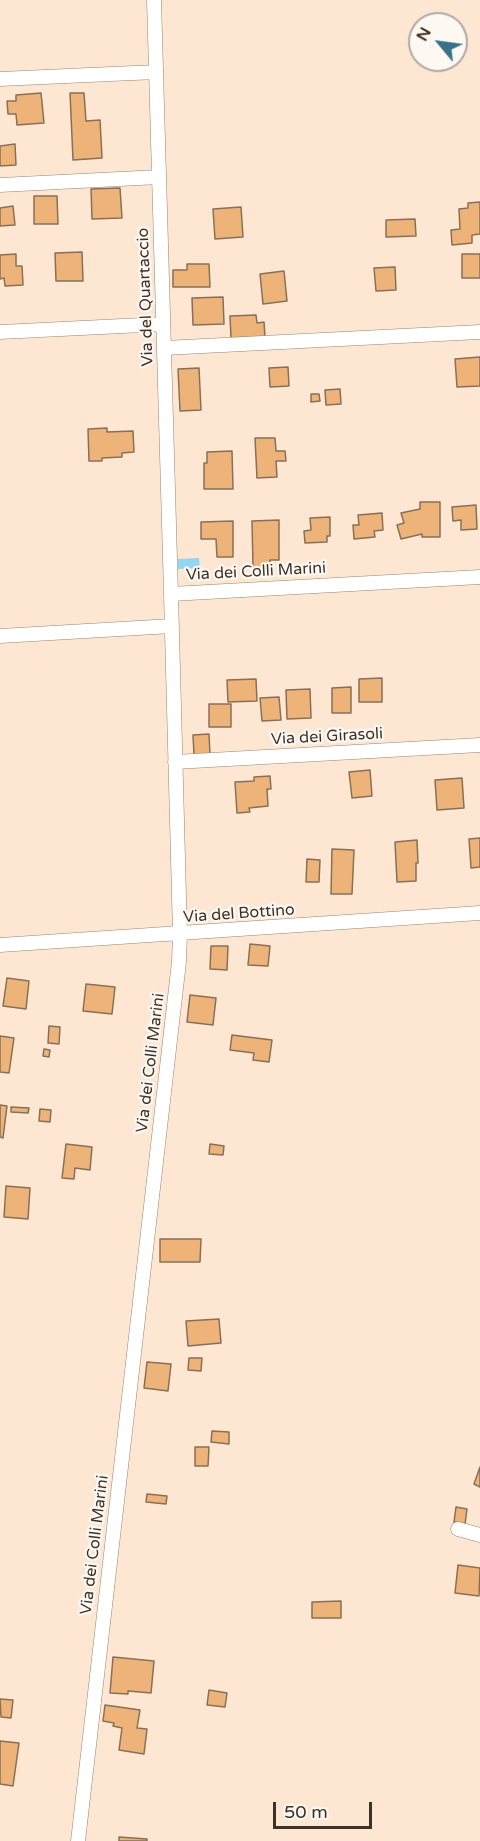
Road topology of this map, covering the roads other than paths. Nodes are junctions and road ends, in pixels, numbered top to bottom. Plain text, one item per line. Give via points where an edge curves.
1 (154, 0) edge
2 (156, 72) junction
3 (0, 79) edge
4 (159, 177) junction
5 (0, 185) edge
6 (163, 324) junction
7 (0, 332) edge
8 (480, 332) edge
9 (164, 348) junction
10 (480, 577) edge
11 (171, 594) junction
12 (171, 626) junction
13 (0, 636) edge
14 (480, 745) edge
15 (175, 762) junction
16 (480, 913) edge
17 (180, 934) junction
18 (0, 945) edge
19 (458, 1529) dead end
20 (480, 1535) edge
21 (78, 1841) edge

1 - 2 street, Via del Quartaccio
2 - 3 street
2 - 4 street, Via del Quartaccio
4 - 5 street
4 - 6 street, Via del Quartaccio
6 - 7 street
6 - 9 street, Via del Quartaccio
8 - 9 street
9 - 11 street, Via del Quartaccio
10 - 11 street, Via dei Colli Marini
11 - 12 street, Via dei Colli Marini
12 - 13 street
12 - 15 street, Via dei Colli Marini
14 - 15 street, Via dei Girasoli
15 - 17 street, Via dei Colli Marini
16 - 17 street, Via del Bottino
17 - 18 street, Via del Bottino
17 - 21 street, Via dei Colli Marini
19 - 20 street

